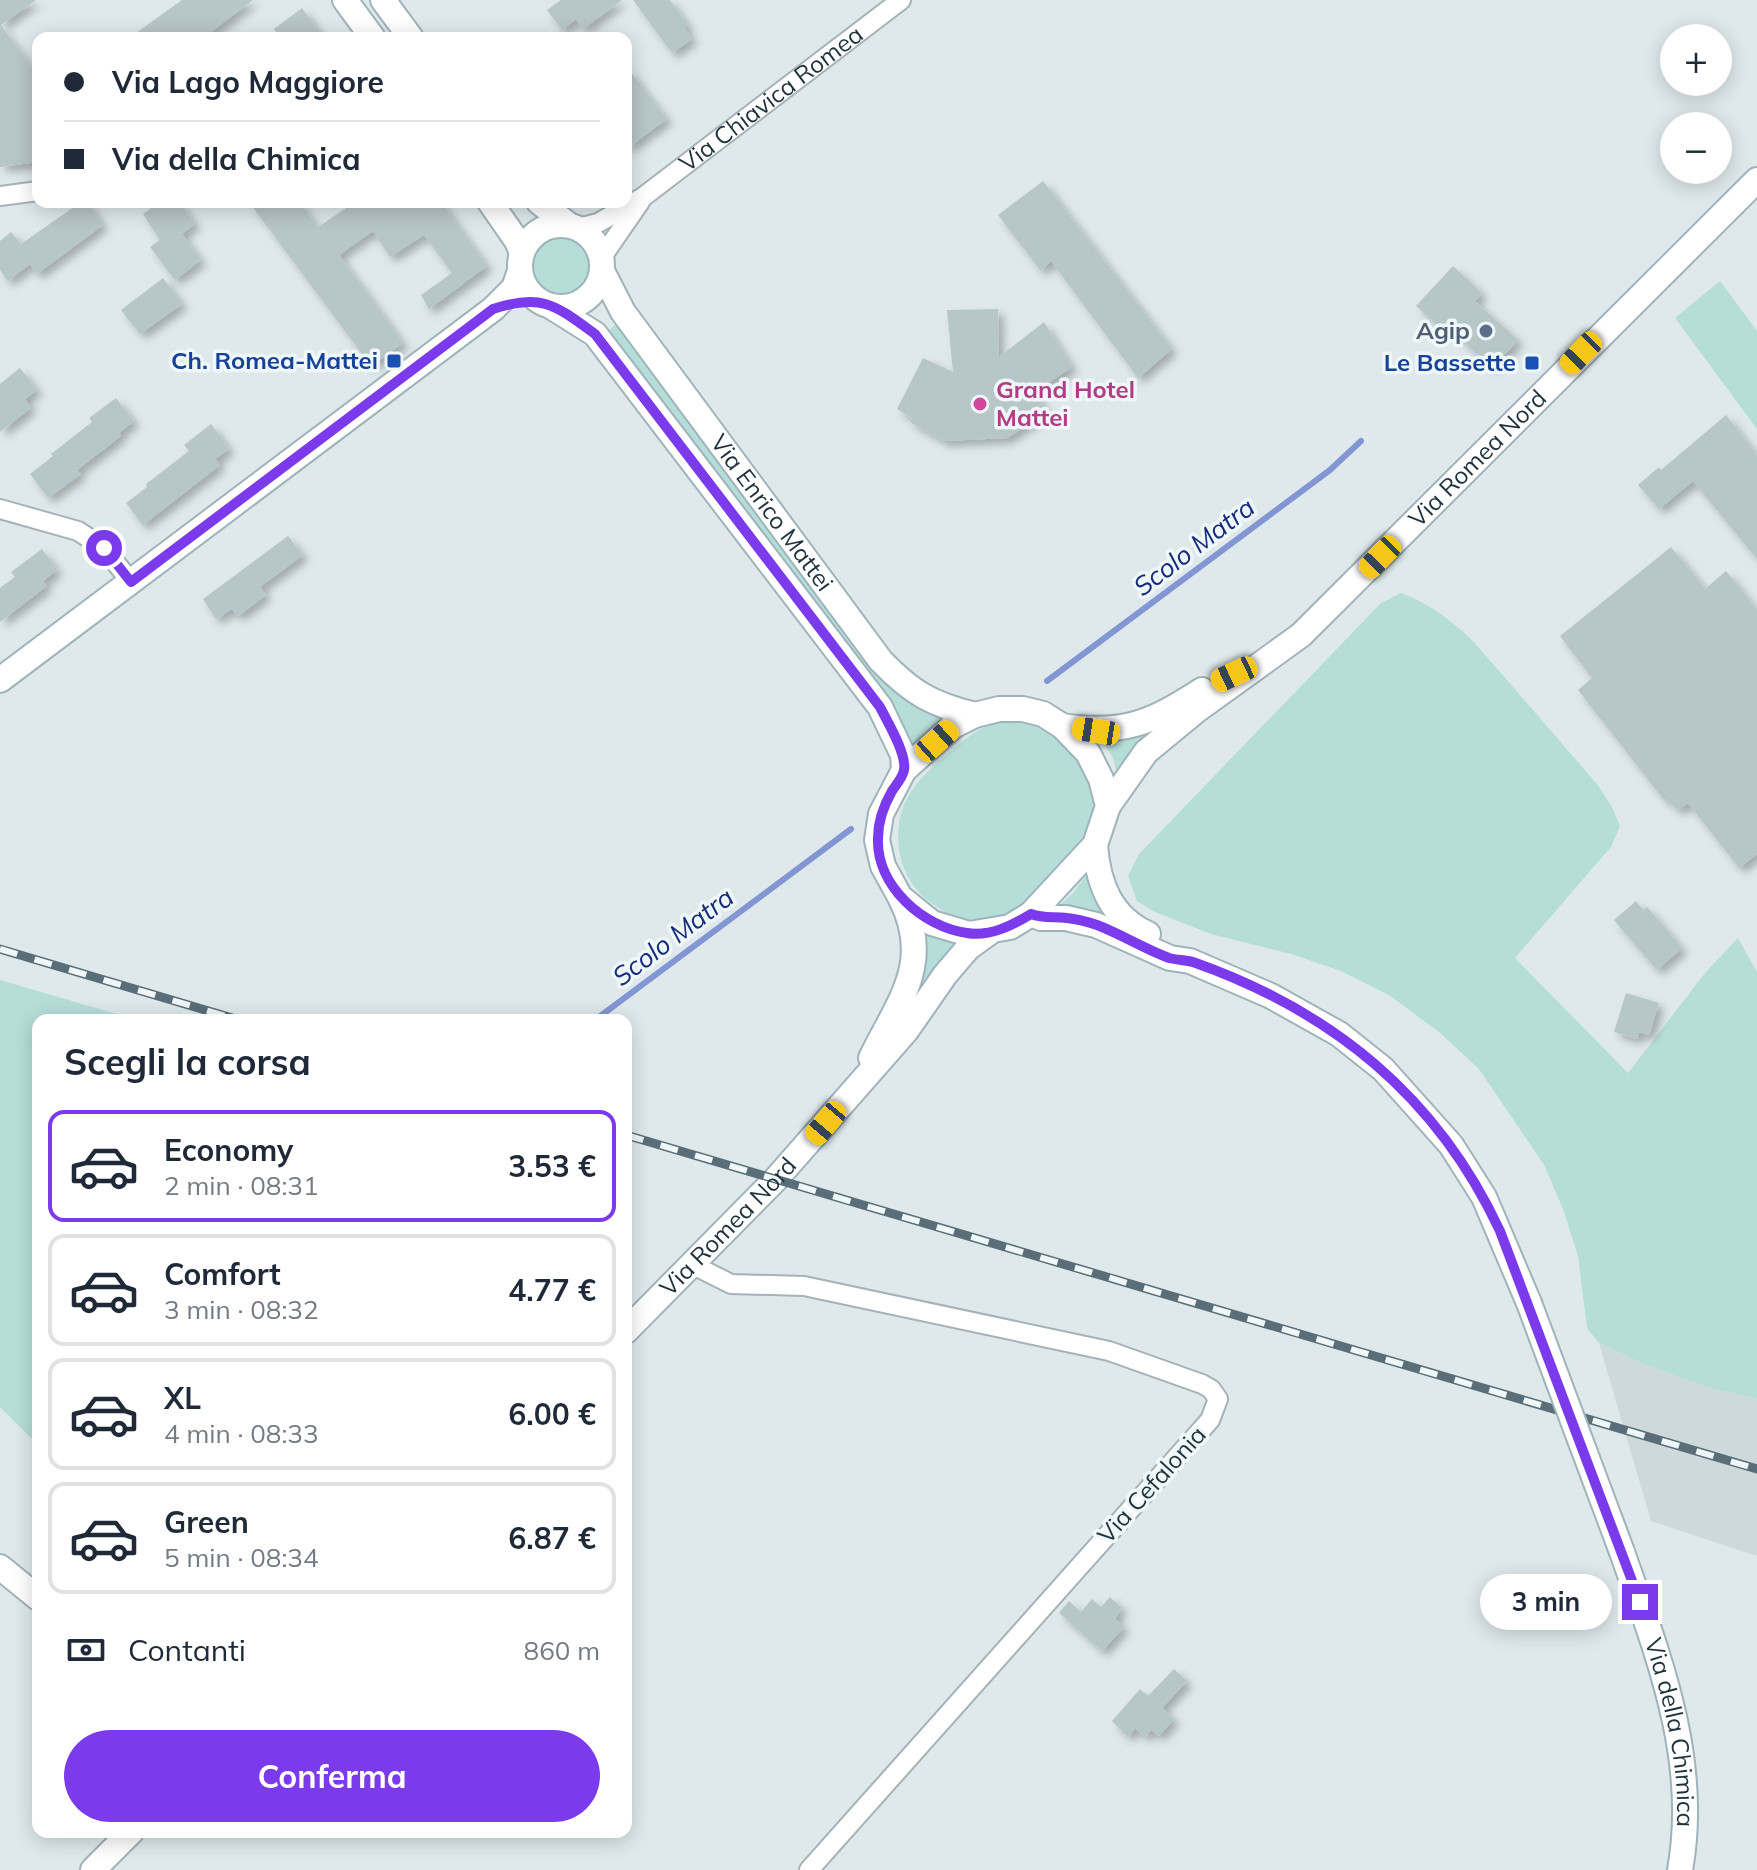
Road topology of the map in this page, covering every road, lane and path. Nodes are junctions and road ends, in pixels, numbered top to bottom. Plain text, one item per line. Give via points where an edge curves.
1 (345, 0) edge
2 (383, 0) edge
3 (901, 0) edge
4 (369, 32) edge
5 (407, 32) edge
6 (1757, 180) edge
7 (32, 192) edge
8 (0, 196) edge
9 (643, 197) junction
10 (632, 203) edge
11 (494, 208) edge
12 (547, 208) edge
13 (624, 208) edge
14 (573, 227) junction
15 (521, 262) junction
16 (602, 264) junction
17 (546, 304) junction
18 (493, 309) junction
19 (0, 509) edge
20 (131, 582) junction
21 (1262, 661) junction
22 (0, 680) edge
23 (975, 715) junction
24 (1062, 726) junction
25 (904, 770) junction
26 (1108, 806) junction
27 (1095, 845) junction
28 (900, 897) junction
29 (1031, 914) junction
30 (990, 932) junction
31 (1190, 961) junction
32 (858, 1085) junction
33 (693, 1265) junction
34 (632, 1325) edge
35 (0, 1567) edge
36 (32, 1593) edge
37 (123, 1838) edge
38 (93, 1870) edge
39 (809, 1870) edge
40 (1680, 1870) edge

1 - 4 main road
2 - 5 main road
3 - 9 street, Via Chiavica Romea
6 - 21 main road, Via Romea Nord via 1332,605 1301,635
7 - 8 street
9 - 10 street, Via Chiavica Romea
9 - 16 street, Via Chiavica Romea
11 - 15 main road via 517,241
12 - 14 main road
13 - 14 street, Via Chiavica Romea via 598,223
14 - 15 main road via 557,225 535,234
14 - 16 main road via 589,235
15 - 17 main road via 523,283
15 - 18 main road via 514,288
16 - 17 main road via 594,292 585,300 575,306
16 - 23 main road, Via Enrico Mattei via 623,312 881,661 903,685 940,706
17 - 18 main road via 518,301
17 - 25 main road, Via Enrico Mattei via 595,334 880,707 903,755
18 - 20 main road
19 - 20 street via 78,531 104,548
20 - 22 main road
21 - 24 main road, Via Romea Nord via 1134,726 1096,731
21 - 26 main road, Via Romea Nord via 1146,752
23 - 24 main road via 1023,709
23 - 25 main road via 953,726
24 - 26 main road via 1088,753
25 - 28 main road via 881,814 877,840 883,866
26 - 27 main road
27 - 29 main road
27 - 31 main road, Via della Chimica via 1097,868 1121,918
28 - 30 main road via 932,923 969,934
28 - 32 main road, Via Romea Nord via 911,918 915,963
29 - 30 main road
29 - 31 main road, Via della Chimica via 1096,925 1170,958
30 - 32 main road, Via Romea Nord via 968,948
31 - 40 main road, Via della Chimica, bridge via 1271,996 1339,1034 1383,1069 1451,1145 1484,1197 1529,1303 1657,1652 1680,1736 1685,1811
32 - 33 main road, Via Romea Nord
33 - 34 main road, Via Romea Nord
33 - 39 street, Via Cefalonia via 731,1284 804,1286 1109,1351 1202,1384 1218,1399 1210,1420
35 - 36 main road
37 - 38 main road

